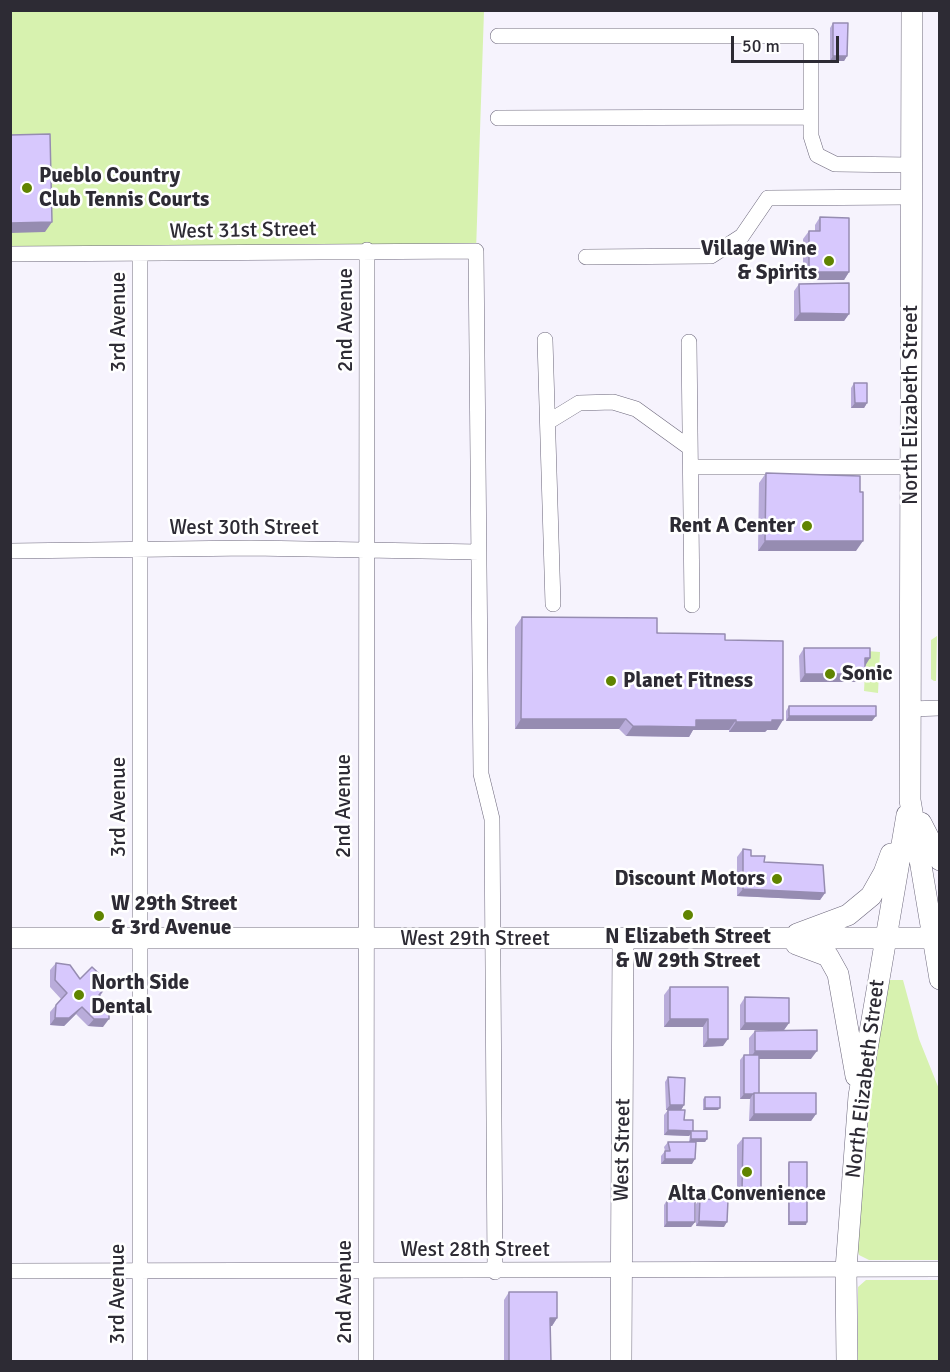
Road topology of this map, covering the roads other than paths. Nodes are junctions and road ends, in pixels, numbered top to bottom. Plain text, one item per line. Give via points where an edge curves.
1 (912, 10) edge
2 (498, 36) dead end
3 (810, 117) junction
4 (498, 118) dead end
5 (911, 165) junction
6 (912, 197) junction
7 (367, 250) junction
8 (140, 254) junction
9 (10, 255) edge
10 (586, 257) dead end
11 (545, 340) dead end
12 (689, 342) dead end
13 (548, 422) junction
14 (690, 448) junction
15 (691, 467) junction
16 (911, 467) junction
17 (366, 548) junction
18 (141, 550) junction
19 (10, 551) edge
20 (479, 552) junction
21 (553, 604) dead end
22 (692, 605) dead end
23 (939, 708) edge
24 (910, 709) junction
25 (910, 800) junction
26 (939, 860) edge
27 (10, 938) edge
28 (365, 938) junction
29 (936, 938) edge
30 (492, 939) junction
31 (623, 939) junction
32 (785, 939) junction
33 (884, 939) junction
34 (139, 940) junction
35 (939, 979) edge
36 (859, 1096) junction
37 (846, 1269) junction
38 (939, 1269) edge
39 (139, 1270) junction
40 (621, 1270) junction
41 (10, 1271) edge
42 (366, 1271) junction
43 (495, 1272) junction
44 (140, 1362) edge
45 (366, 1362) edge
46 (621, 1362) edge
47 (846, 1362) edge

1 - 5 main road, North Elizabeth Street
2 - 3 street via 811,36
3 - 4 street
3 - 5 street via 817,155 834,164
5 - 6 main road, North Elizabeth Street
6 - 10 street via 768,198 742,236 711,256
6 - 16 main road, North Elizabeth Street
7 - 8 street, West 31st Street
7 - 17 street, 2nd Avenue
7 - 20 street, West 31st Street via 476,251
8 - 9 street, West 31st Street
8 - 18 street, 3rd Avenue
11 - 13 street
12 - 14 street
13 - 14 street via 579,403 612,402 636,409
13 - 21 street
14 - 15 street
15 - 16 street
15 - 22 street
16 - 24 main road, North Elizabeth Street
17 - 18 street, West 30th Street
17 - 20 street, West 30th Street
17 - 28 street, 2nd Avenue
18 - 19 street, West 30th Street
18 - 34 street, 3rd Avenue
20 - 30 street via 481,774 492,819
23 - 24 street
24 - 25 main road, North Elizabeth Street
25 - 26 main road
25 - 29 main road, North Elizabeth Street
25 - 32 main road via 884,873 871,896 848,915
25 - 33 main road, North Elizabeth Street
27 - 34 main road, West 29th Street
28 - 30 main road, West 29th Street
28 - 34 main road, West 29th Street
28 - 42 street, 2nd Avenue
29 - 33 main road, West 29th Street
29 - 35 main road, North Elizabeth Street
30 - 31 main road, West 29th Street
30 - 43 street
31 - 32 main road, West 29th Street
31 - 40 main road, West Street
32 - 33 main road, West 29th Street
32 - 36 main road via 828,956 838,974
33 - 36 main road, North Elizabeth Street
34 - 39 street, 3rd Avenue
36 - 37 main road, North Elizabeth Street
37 - 38 street, West 28th Street
37 - 40 street, West 28th Street
37 - 47 main road, North Elizabeth Street
39 - 41 street, West 28th Street
39 - 42 street, West 28th Street
39 - 44 street, 3rd Avenue
40 - 43 street, West 28th Street
40 - 46 main road, West Street
42 - 43 street, West 28th Street
42 - 45 street, 2nd Avenue

